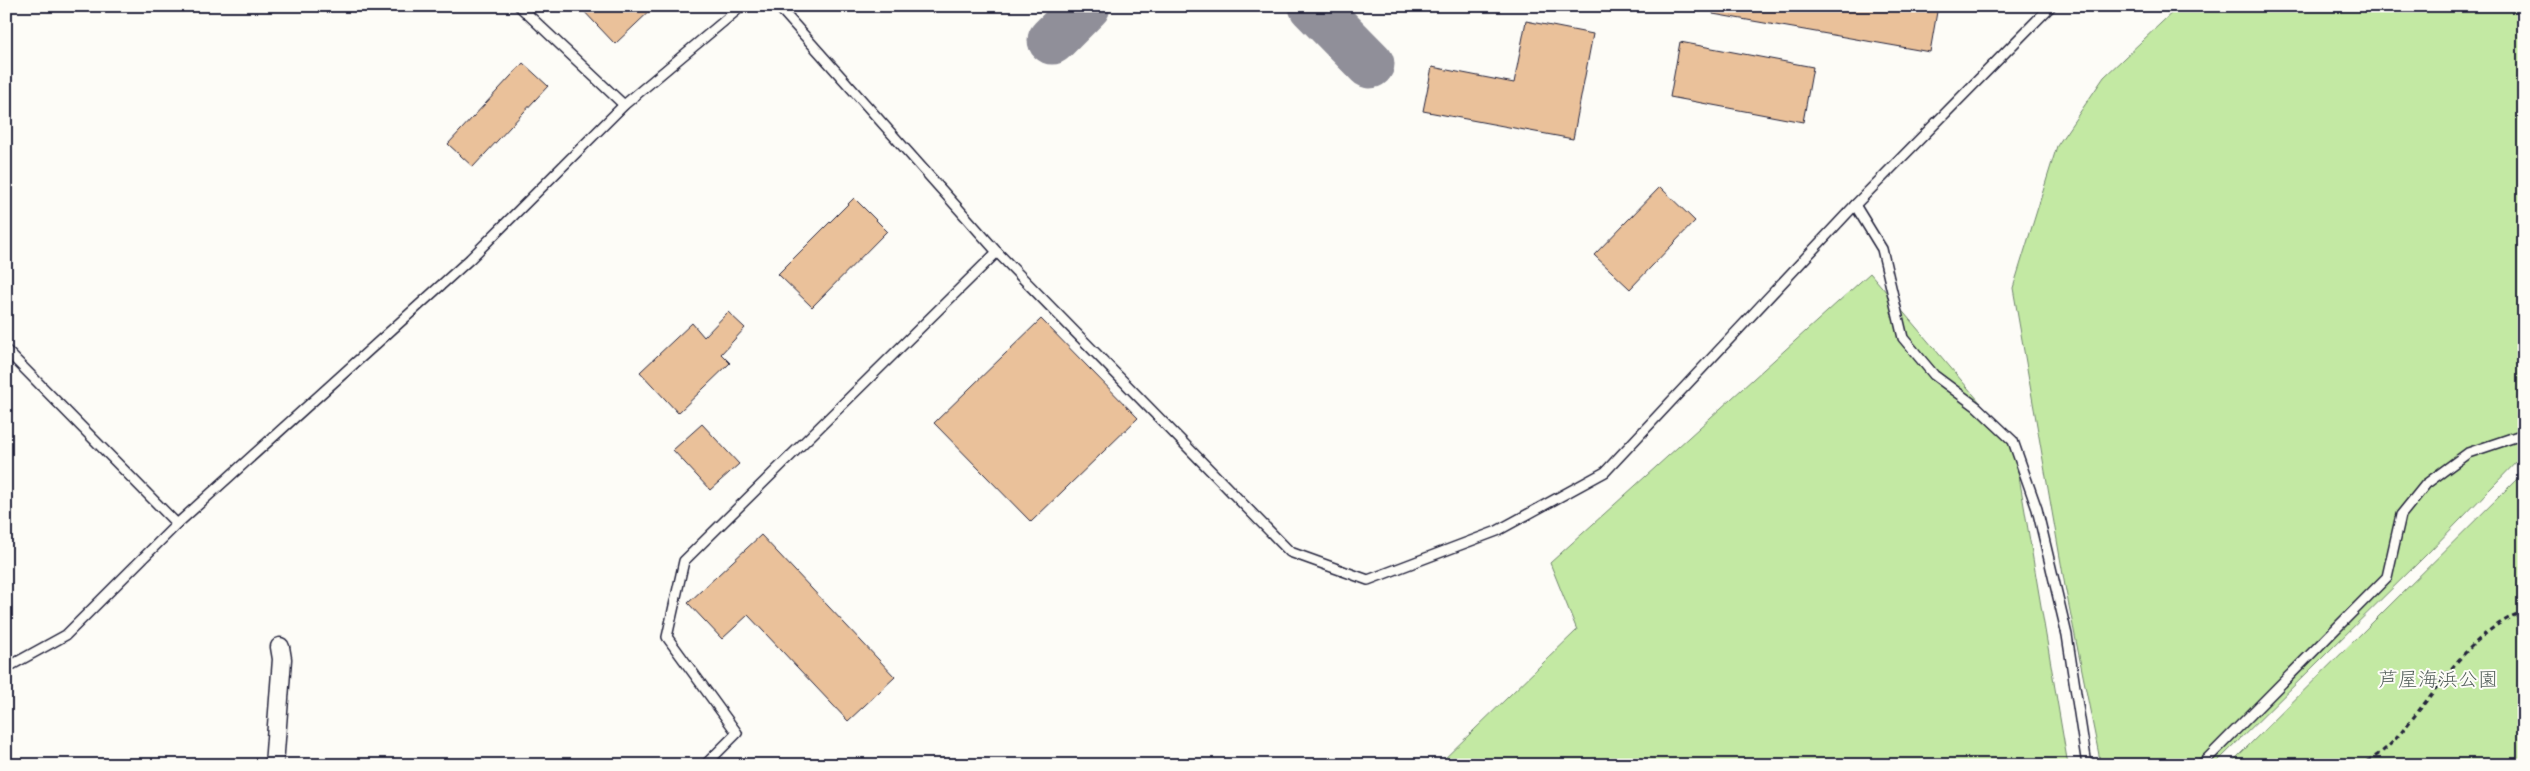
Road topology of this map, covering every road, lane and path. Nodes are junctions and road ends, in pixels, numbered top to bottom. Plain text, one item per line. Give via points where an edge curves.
1 (519, 6) edge
2 (742, 6) edge
3 (778, 6) edge
4 (2051, 6) edge
5 (624, 105) junction
6 (1855, 204) junction
7 (997, 252) junction
8 (6, 350) edge
9 (2524, 434) edge
10 (177, 524) junction
11 (2524, 611) edge
12 (280, 647) dead end
13 (6, 668) edge
14 (274, 765) edge
15 (705, 765) edge
16 (2087, 765) edge
17 (2202, 765) edge
18 (2359, 765) edge

1 - 5 lane
2 - 5 lane
3 - 7 lane
4 - 6 lane
5 - 10 lane via 470,259
6 - 7 lane via 1605,472 1497,531 1368,580 1290,552
6 - 16 lane via 1882,249 1904,338 1934,374 1977,407 2013,441 2037,509 2068,635
7 - 15 lane via 684,561 667,637 737,733
8 - 10 lane
9 - 17 lane via 2468,453 2426,484 2401,515 2387,577
10 - 13 lane via 66,635
11 - 18 path via 2493,626 2458,659 2395,741 2377,757
12 - 14 street via 282,659

